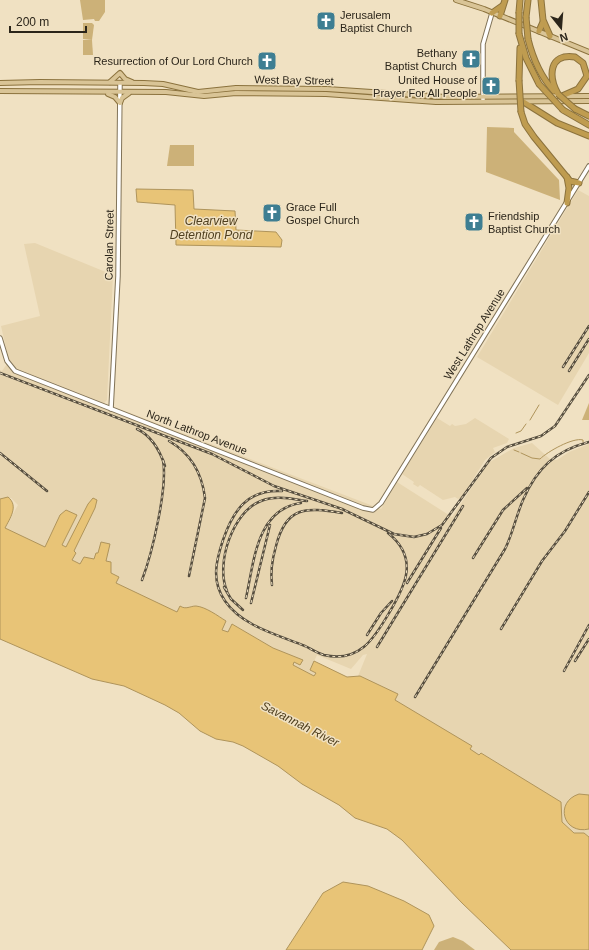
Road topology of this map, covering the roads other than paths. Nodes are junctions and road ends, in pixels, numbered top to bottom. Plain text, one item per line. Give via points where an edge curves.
1 (456, 0) edge
2 (520, 0) edge
3 (528, 0) edge
4 (541, 0) edge
5 (504, 2) edge
6 (492, 13) junction
7 (500, 16) junction
8 (543, 20) junction
9 (539, 31) junction
10 (520, 36) junction
11 (550, 36) junction
12 (589, 52) edge
13 (110, 82) junction
14 (0, 83) edge
15 (120, 83) junction
16 (134, 83) junction
17 (0, 91) edge
18 (104, 92) junction
19 (557, 92) junction
20 (120, 93) junction
21 (129, 93) junction
22 (589, 95) edge
23 (483, 99) junction
24 (522, 101) junction
25 (588, 102) edge
26 (120, 103) junction
27 (589, 116) edge
28 (587, 124) edge
29 (589, 136) edge
30 (589, 166) edge
31 (567, 177) junction
32 (579, 183) junction
33 (567, 203) junction
34 (0, 338) edge
35 (111, 409) junction
36 (373, 510) joint

1 - 6 main road
2 - 10 highway, bridge
3 - 19 highway, bridge via 528,39 535,63 543,77
4 - 8 highway
5 - 6 highway
5 - 7 highway
6 - 7 main road
6 - 23 street via 484,44
7 - 9 main road
8 - 9 highway
8 - 11 highway
9 - 11 main road
10 - 28 highway, bridge via 526,58 539,84 563,110
10 - 31 highway, bridge via 521,112 534,137
11 - 12 main road
13 - 14 main road, West Bay Street
13 - 15 main road, West Bay Street
13 - 16 main road via 120,73
15 - 16 main road, West Bay Street
15 - 20 street, Carolan Street
16 - 23 main road, West Bay Street via 163,84 198,92 236,88 327,89
17 - 18 main road, West Bay Street
18 - 20 main road, West Bay Street
18 - 26 main road via 113,95
19 - 19 highway via 552,78 555,62 567,56 580,60 586,67 585,80 578,89
19 - 22 main road, West Bay Street
19 - 23 main road, West Bay Street
19 - 27 highway, bridge via 575,109
20 - 21 main road, West Bay Street
20 - 26 street, Carolan Street
21 - 23 main road, West Bay Street via 166,92 204,96 236,93 326,94 436,102
21 - 26 main road
23 - 24 main road, West Bay Street
24 - 25 main road, West Bay Street
24 - 29 highway
26 - 35 street, Carolan Street via 118,276
30 - 32 street, West Lathrop Avenue
31 - 32 highway via 572,182
31 - 33 highway
32 - 33 street, West Lathrop Avenue
33 - 36 street, West Lathrop Avenue via 381,503
34 - 35 street, North Lathrop Avenue via 6,361 15,371
35 - 36 street, North Lathrop Avenue

